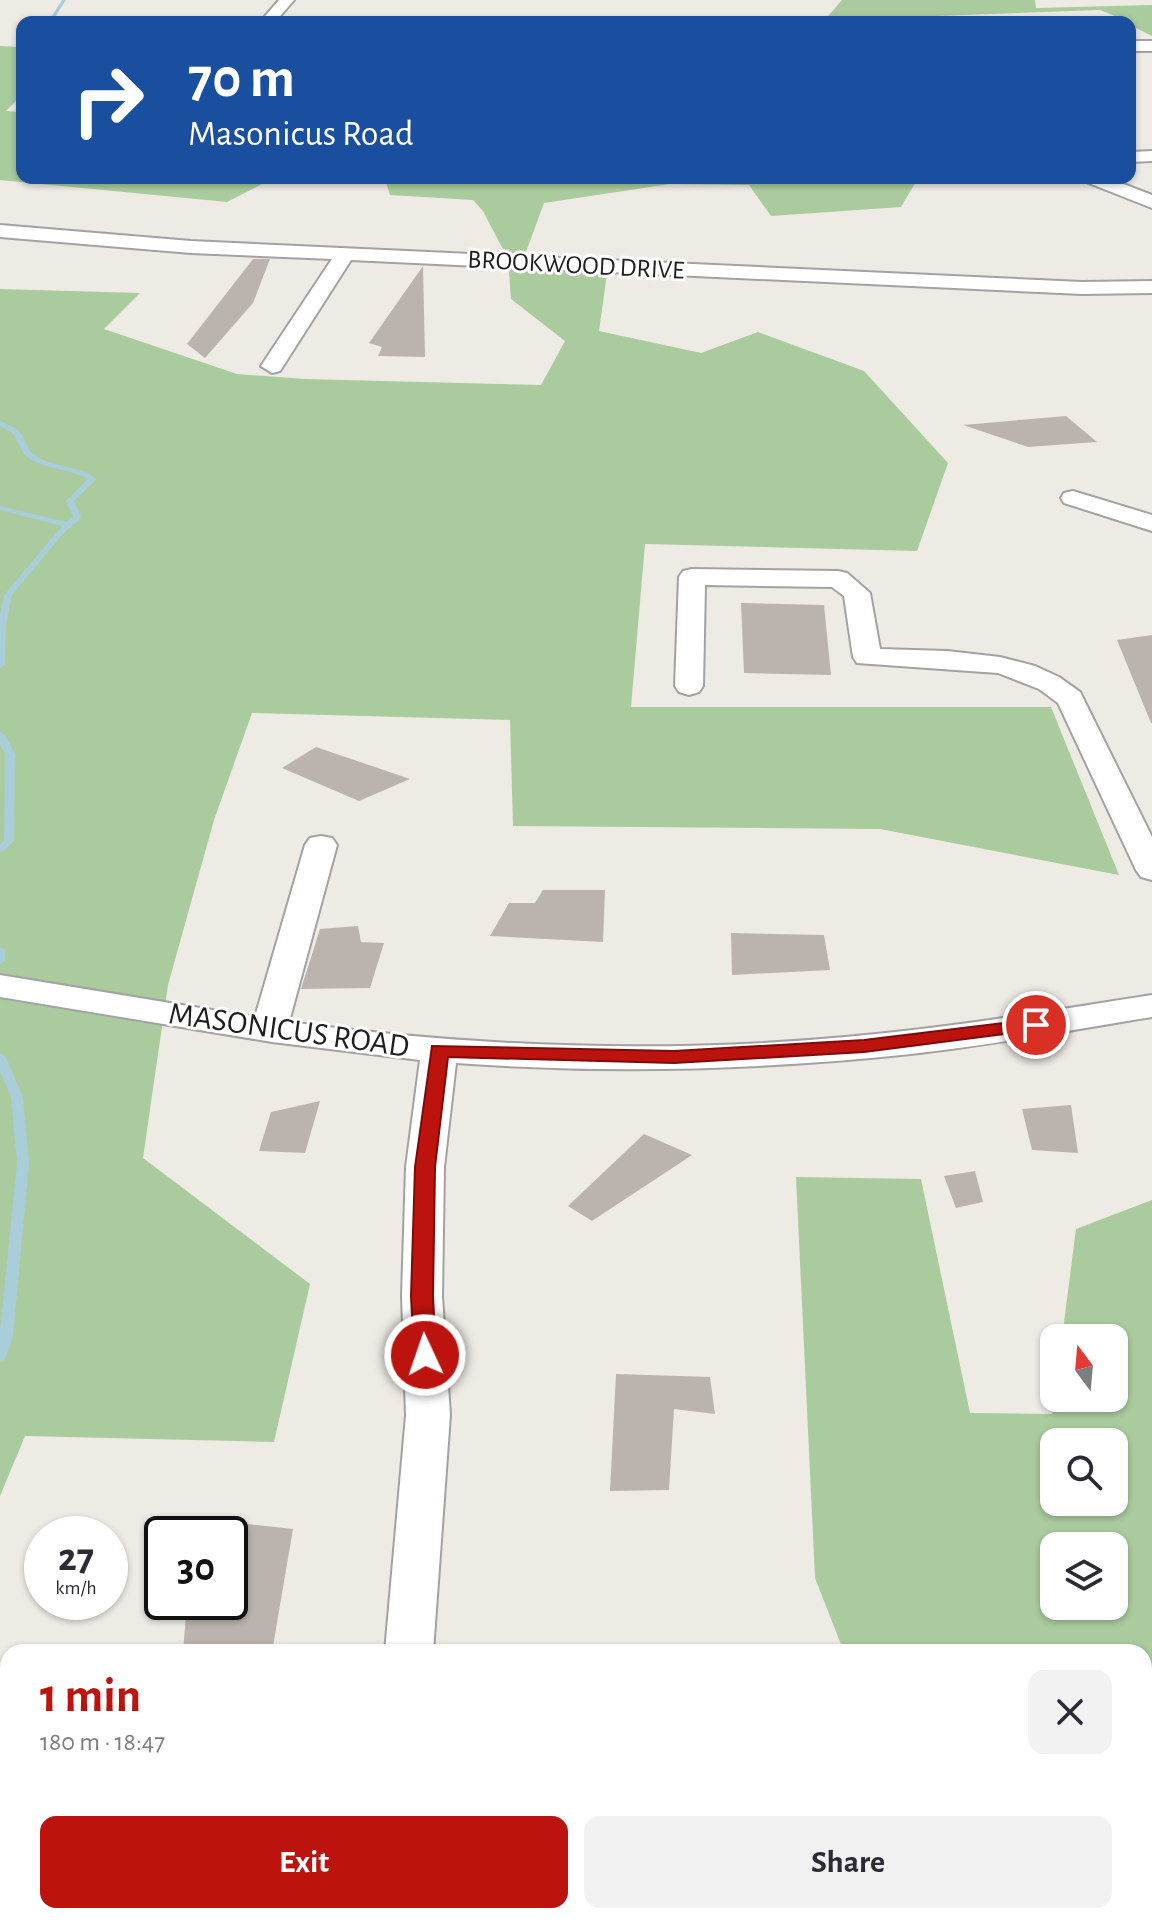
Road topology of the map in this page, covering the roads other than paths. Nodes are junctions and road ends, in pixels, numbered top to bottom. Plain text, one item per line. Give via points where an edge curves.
1 (287, 0) edge
2 (272, 16) edge
3 (1107, 184) edge
4 (1152, 202) edge
5 (0, 231) edge
6 (345, 254) junction
7 (1152, 287) edge
8 (272, 366) dead end
9 (1073, 498) dead end
10 (1152, 523) edge
11 (689, 686) dead end
12 (321, 845) dead end
13 (1152, 870) edge
14 (9, 987) edge
15 (1152, 1006) edge
16 (269, 1029) junction
17 (439, 1050) junction
18 (410, 1644) edge

1 - 2 street
3 - 4 street
5 - 6 street, BROOKWOOD DRIVE via 88,241
6 - 7 street, BROOKWOOD DRIVE
6 - 8 street
9 - 10 street
11 - 13 street via 692,577 838,579 857,593 867,657 970,661 1020,669 1052,682 1070,698
12 - 16 street
14 - 16 street, MASONICUS ROAD
15 - 17 street, MASONICUS ROAD via 979,1034 788,1052 674,1057
16 - 17 street, MASONICUS ROAD
17 - 18 street via 425,1167 422,1296 428,1415

